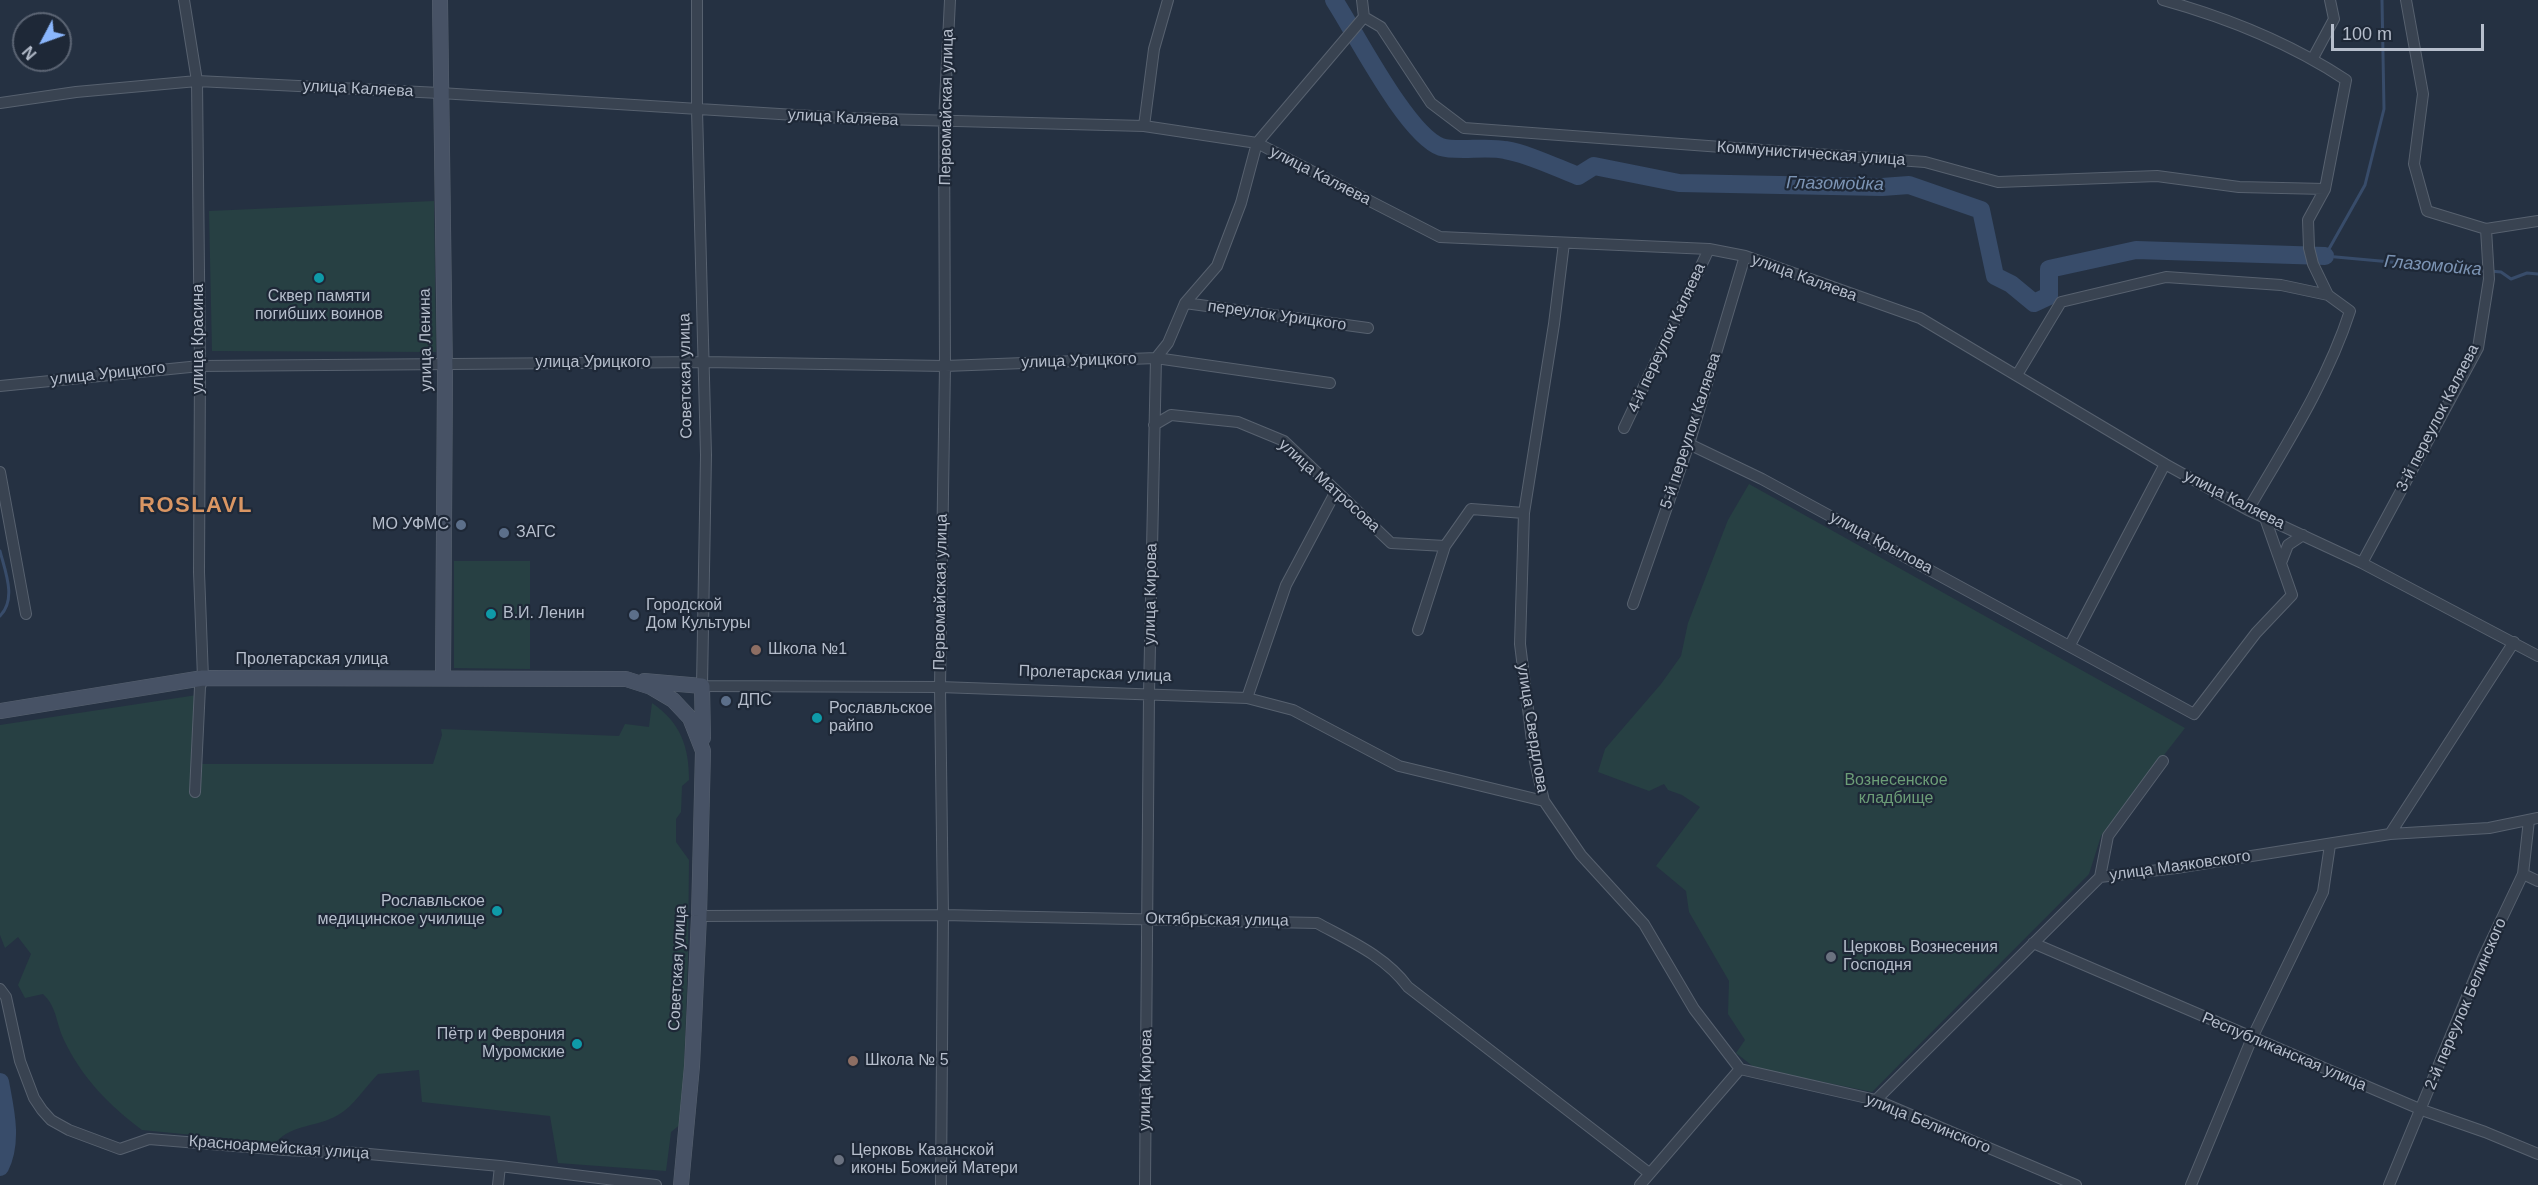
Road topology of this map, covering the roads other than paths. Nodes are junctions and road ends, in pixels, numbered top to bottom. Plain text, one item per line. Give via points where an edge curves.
1 (184, 0) edge
2 (440, 0) edge
3 (697, 0) edge
4 (950, 0) edge
5 (1168, 0) edge
6 (1362, 0) edge
7 (2163, 0) edge
8 (2330, 0) edge
9 (2406, 0) edge
10 (1364, 17) junction
11 (2313, 58) junction
12 (197, 81) junction
13 (440, 93) junction
14 (0, 103) edge
15 (697, 110) junction
16 (945, 122) junction
17 (1144, 126) junction
18 (1257, 143) junction
19 (2325, 189) junction
20 (2538, 220) edge
21 (2486, 229) junction
22 (1564, 243) junction
23 (1709, 249) junction
24 (1745, 256) junction
25 (2328, 295) junction
26 (1185, 303) junction
27 (1368, 328) dead end
28 (1156, 358) junction
29 (704, 362) junction
30 (445, 363) junction
31 (201, 366) junction
32 (945, 366) junction
33 (2017, 375) junction
34 (1330, 383) dead end
35 (0, 386) edge
36 (1154, 425) junction
37 (1624, 428) dead end
38 (1689, 444) junction
39 (2165, 464) junction
40 (0, 472) edge
41 (1336, 491) junction
42 (2248, 510) junction
43 (1524, 513) junction
44 (2265, 518) junction
45 (2303, 535) junction
46 (1445, 546) junction
47 (2281, 563) junction
48 (2362, 563) junction
49 (1633, 604) dead end
50 (26, 614) dead end
51 (1418, 630) dead end
52 (2514, 642) junction
53 (2070, 645) junction
54 (2538, 656) edge
55 (203, 678) junction
56 (443, 678) junction
57 (626, 679) junction
58 (702, 686) junction
59 (940, 687) junction
60 (1149, 693) junction
61 (1247, 698) junction
62 (0, 711) edge
63 (690, 718) joint
64 (703, 752) junction
65 (2163, 761) dead end
66 (195, 792) dead end
67 (1544, 801) junction
68 (2534, 819) edge
69 (2390, 834) junction
70 (2330, 845) junction
71 (2523, 874) junction
72 (2100, 877) junction
73 (2538, 881) edge
74 (943, 915) junction
75 (699, 916) junction
76 (1147, 919) junction
77 (2033, 943) junction
78 (0, 989) edge
79 (2252, 1038) junction
80 (1740, 1069) junction
81 (1876, 1100) junction
82 (2422, 1110) junction
83 (2538, 1154) edge
84 (500, 1166) junction
85 (1649, 1173) junction
86 (498, 1185) edge
87 (656, 1185) edge
88 (681, 1185) edge
89 (941, 1185) edge
90 (1145, 1185) edge
91 (1640, 1185) edge
92 (2076, 1185) edge
93 (2191, 1185) edge
94 (2389, 1185) edge

1 - 12 street, улица Красина
2 - 13 main road, улица Ленина
3 - 15 street, Советская улица
4 - 16 street, Первомайская улица
5 - 17 street via 1154,49
6 - 10 street
7 - 11 street via 2213,14
8 - 11 street via 2334,19
9 - 21 street via 2423,94 2414,164 2427,211
10 - 18 street
10 - 19 street, Коммунистическая улица via 1381,27 1431,102 1464,128 1925,162 1998,182 2157,176 2239,187
11 - 19 street via 2346,80
12 - 13 street, улица Каляева
12 - 14 street, улица Каляева
12 - 31 street, улица Красина
13 - 15 street, улица Каляева
13 - 30 main road, улица Ленина
15 - 16 street, улица Каляева
15 - 29 street, Советская улица
16 - 17 street, улица Каляева
16 - 32 street, Первомайская улица
17 - 18 street, улица Каляева
18 - 22 street, улица Каляева via 1440,237
18 - 26 street via 1241,203 1217,266
19 - 25 street via 2308,220 2313,264
20 - 21 street
21 - 48 street, 3-й переулок Каляева via 2489,279 2478,348
22 - 23 street, улица Каляева
22 - 43 street, улица Свердлова
23 - 24 street, улица Каляева
23 - 37 street, 4-й переулок Каляева
24 - 33 street, улица Каляева via 1920,318
24 - 38 street, 5-й переулок Каляева
25 - 33 street via 2281,285 2166,277 2061,302
25 - 42 street via 2350,311 2340,340 2315,394
26 - 27 street, переулок Урицкого
26 - 28 street via 1168,343
28 - 32 street, улица Урицкого
28 - 34 street, улица Урицкого
28 - 36 street, улица Кирова
29 - 30 street, улица Урицкого
29 - 32 street, улица Урицкого
29 - 58 street, Советская улица
30 - 31 street, улица Урицкого
30 - 56 main road, улица Ленина
31 - 35 street, улица Урицкого
31 - 55 street, улица Красина via 199,572
32 - 59 street, Первомайская улица
33 - 39 street, улица Каляева
36 - 41 street, улица Матросова via 1171,415 1238,422 1284,441
36 - 60 street, улица Кирова
38 - 49 street, 5-й переулок Каляева
38 - 53 street, улица Крылова via 1762,479
39 - 42 street, улица Каляева
39 - 53 street
40 - 50 street
41 - 46 street, улица Матросова via 1391,543
41 - 61 street via 1286,585
42 - 44 street, улица Каляева
43 - 46 street via 1472,509
43 - 67 street, улица Свердлова via 1520,644 1534,757
44 - 45 street, улица Каляева
44 - 47 street, улица Крылова
45 - 47 street via 2288,546
45 - 48 street, улица Каляева
46 - 51 street
47 - 53 street, улица Крылова via 2292,595 2256,633 2194,714
48 - 52 street, улица Каляева
52 - 54 street, улица Каляева
52 - 69 street
55 - 56 main road, Пролетарская улица
55 - 62 main road, Пролетарская улица
55 - 66 street, улица Красина
56 - 57 main road, Пролетарская улица
57 - 58 main road, Пролетарская улица
57 - 63 main road, Пролетарская улица via 673,700
58 - 59 street, Пролетарская улица
58 - 64 main road, Советская улица
59 - 60 street, Пролетарская улица
59 - 74 street, Первомайская улица
60 - 61 street, Пролетарская улица
60 - 76 street, улица Кирова
61 - 67 street, Пролетарская улица via 1293,710 1399,766
63 - 64 main road, Советская улица
64 - 75 main road, Советская улица
65 - 72 street via 2108,836
67 - 80 street, улица Свердлова via 1581,855 1644,924 1694,1009
68 - 69 street, улица Маяковского via 2489,828
68 - 71 street, 2-й переулок Белинского
69 - 70 street, улица Маяковского
70 - 72 street, улица Маяковского
70 - 79 street via 2323,892
71 - 73 street
71 - 82 street, 2-й переулок Белинского via 2483,958
72 - 77 street, улица Маяковского
74 - 75 street, Октябрьская улица
74 - 76 street, Октябрьская улица
74 - 89 street, Первомайская улица
75 - 88 main road, Советская улица via 692,1066
76 - 85 street, Октябрьская улица via 1317,923 1395,969 1408,987
76 - 90 street, улица Кирова
77 - 79 street, Республиканская улица
77 - 81 street, улица Маяковского
78 - 84 street, Красноармейская улица via 6,997 20,1061 34,1098 51,1120 120,1149 149,1138
79 - 82 street, Республиканская улица
79 - 93 street
80 - 81 street, улица Белинского
80 - 85 street
81 - 92 street, улица Белинского
82 - 83 street, Республиканская улица
82 - 94 street, 2-й переулок Белинского
84 - 86 street
84 - 87 street, Красноармейская улица
85 - 91 street

